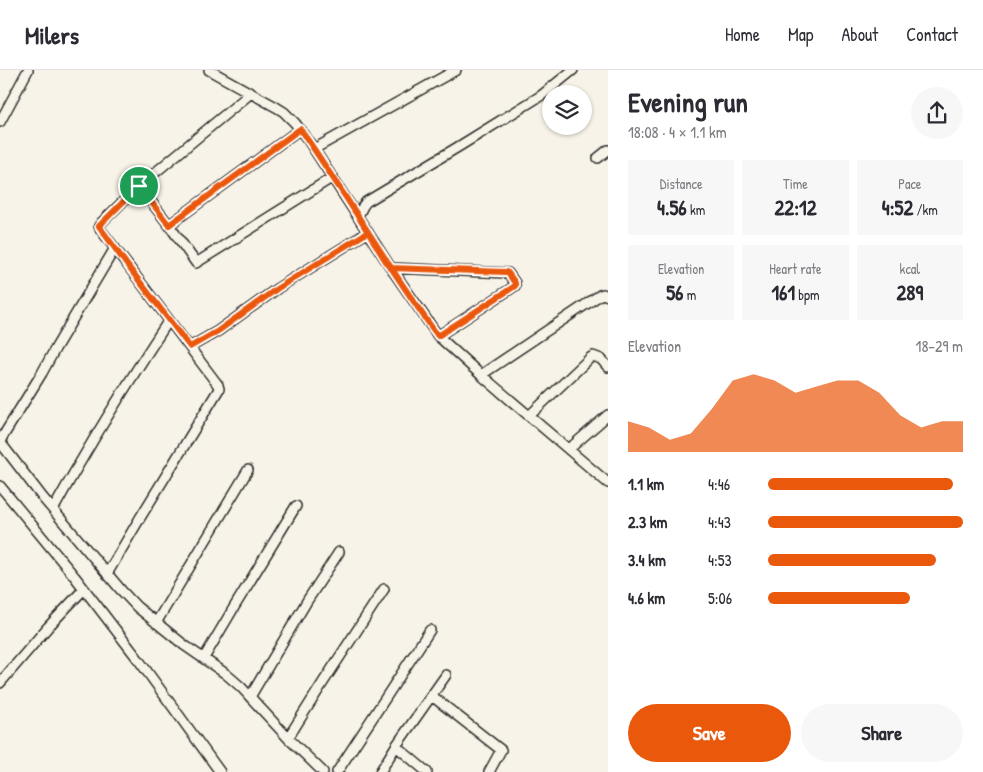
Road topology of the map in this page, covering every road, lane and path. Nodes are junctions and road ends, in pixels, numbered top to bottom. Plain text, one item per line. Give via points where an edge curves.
1 (28, 70) edge
2 (209, 70) edge
3 (456, 70) edge
4 (573, 70) edge
5 (251, 93) junction
6 (0, 122) edge
7 (300, 129) junction
8 (314, 148) junction
9 (608, 150) edge
10 (598, 158) dead end
11 (332, 177) junction
12 (139, 186) junction
13 (358, 216) junction
14 (169, 225) junction
15 (368, 232) junction
16 (115, 248) junction
17 (390, 268) junction
18 (608, 296) edge
19 (169, 320) junction
20 (438, 336) junction
21 (190, 347) junction
22 (608, 367) edge
23 (481, 375) junction
24 (608, 415) edge
25 (529, 416) junction
26 (0, 442) edge
27 (569, 449) junction
28 (248, 470) dead end
29 (608, 483) edge
30 (0, 486) edge
31 (296, 506) dead end
32 (53, 510) junction
33 (339, 552) dead end
34 (107, 574) junction
35 (84, 589) junction
36 (384, 589) dead end
37 (156, 623) junction
38 (430, 630) dead end
39 (204, 658) junction
40 (446, 675) dead end
41 (0, 683) edge
42 (432, 696) junction
43 (250, 697) junction
44 (288, 738) junction
45 (396, 746) junction
46 (217, 771) edge
47 (323, 772) edge
48 (337, 772) edge
49 (380, 772) edge
50 (426, 772) edge
51 (489, 772) edge

1 - 6 street
2 - 5 street
3 - 8 street
4 - 13 street via 542,95 366,202
5 - 7 street via 284,112
5 - 12 street
7 - 8 street
7 - 14 street
8 - 11 street
9 - 10 street
11 - 13 street
11 - 14 street via 196,263
12 - 14 street
12 - 16 street via 99,226
13 - 15 street
15 - 17 street
15 - 21 street
16 - 19 street
16 - 26 street
17 - 20 street
17 - 20 street via 508,273 515,286
18 - 23 street via 600,295
19 - 21 street
19 - 32 street
20 - 23 street
21 - 34 street via 219,389
22 - 25 street via 593,356
23 - 25 street
24 - 27 street
25 - 27 street
26 - 32 street
27 - 29 street
28 - 37 street
30 - 35 street
31 - 39 street
32 - 34 street
33 - 43 street
34 - 37 street
35 - 41 street
35 - 46 street
36 - 44 street
37 - 39 street
38 - 48 street
39 - 43 street
40 - 42 street
42 - 45 street
42 - 51 street via 501,750
43 - 44 street
44 - 47 street
45 - 49 street
45 - 50 street

